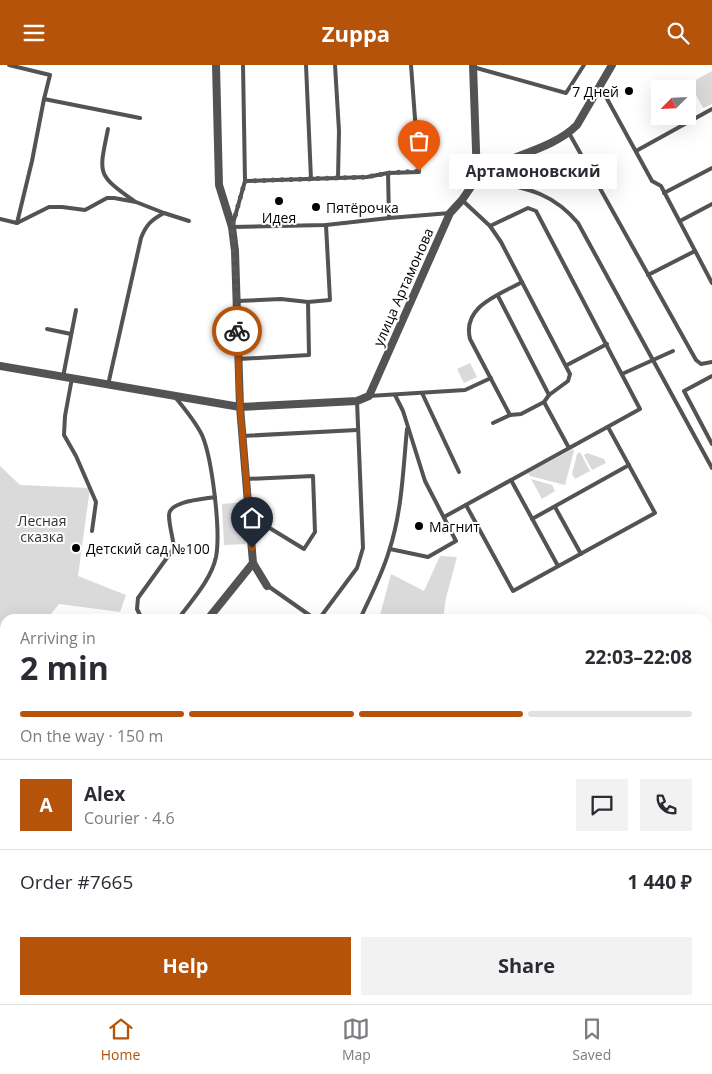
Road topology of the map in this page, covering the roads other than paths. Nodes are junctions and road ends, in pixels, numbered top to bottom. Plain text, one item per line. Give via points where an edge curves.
1 (9, 65) edge
2 (216, 65) edge
3 (243, 65) edge
4 (306, 65) edge
5 (335, 65) edge
6 (411, 65) edge
7 (584, 65) edge
8 (612, 65) edge
9 (473, 66) edge
10 (600, 86) junction
11 (44, 99) junction
12 (712, 109) edge
13 (140, 118) dead end
14 (108, 129) dead end
15 (569, 133) junction
16 (636, 151) junction
17 (712, 167) edge
18 (388, 173) junction
19 (338, 178) junction
20 (476, 178) junction
21 (311, 179) junction
22 (245, 181) junction
23 (664, 193) junction
24 (462, 200) junction
25 (136, 202) junction
26 (712, 204) edge
27 (164, 213) junction
28 (450, 213) junction
29 (389, 218) junction
30 (0, 219) edge
31 (189, 221) dead end
32 (680, 221) junction
33 (17, 223) junction
34 (326, 225) junction
35 (490, 226) junction
36 (232, 227) junction
37 (695, 251) junction
38 (648, 275) junction
39 (710, 276) edge
40 (522, 282) junction
41 (712, 283) edge
42 (498, 296) junction
43 (237, 301) junction
44 (308, 302) junction
45 (76, 310) dead end
46 (47, 329) dead end
47 (71, 334) junction
48 (607, 345) junction
49 (673, 351) dead end
50 (237, 359) junction
51 (653, 360) junction
52 (712, 362) edge
53 (566, 365) junction
54 (0, 366) edge
55 (622, 374) junction
56 (712, 375) edge
57 (63, 377) junction
58 (491, 378) junction
59 (72, 379) junction
60 (108, 385) junction
61 (422, 393) junction
62 (395, 395) junction
63 (549, 395) junction
64 (175, 396) junction
65 (369, 396) junction
66 (357, 401) junction
67 (544, 402) junction
68 (240, 407) junction
69 (510, 415) junction
70 (493, 423) dead end
71 (408, 426) junction
72 (608, 427) junction
73 (357, 430) junction
74 (242, 436) junction
75 (712, 444) edge
76 (569, 448) junction
77 (629, 465) junction
78 (712, 469) edge
79 (459, 472) dead end
80 (246, 479) junction
81 (511, 480) junction
82 (215, 497) junction
83 (466, 505) junction
84 (555, 507) junction
85 (444, 517) junction
86 (250, 519) junction
87 (532, 519) junction
88 (92, 531) dead end
89 (390, 549) junction
90 (581, 554) junction
91 (253, 563) junction
92 (558, 566) junction
93 (267, 586) joint
94 (138, 613) edge
95 (182, 614) edge
96 (212, 614) edge
97 (308, 614) edge
98 (324, 614) edge
99 (362, 614) edge

1 - 11 lane via 50,75
2 - 36 street via 219,185
3 - 22 lane
4 - 21 lane
5 - 19 lane
6 - 18 lane via 419,171
7 - 9 lane via 566,93
8 - 10 street
9 - 20 street
10 - 15 street
10 - 16 lane
11 - 13 lane
11 - 33 lane
12 - 16 lane
14 - 25 lane via 102,169 111,184
15 - 20 street via 495,166
15 - 38 lane
16 - 23 lane via 652,181 660,185
17 - 23 lane
18 - 19 lane
18 - 29 lane
19 - 21 lane
20 - 24 street, улица Артамонова
20 - 51 lane via 540,193 570,213
21 - 22 lane
22 - 36 lane
23 - 32 lane
24 - 28 street, улица Артамонова
24 - 35 lane
25 - 27 lane
25 - 33 lane via 114,197 85,210 49,207
26 - 32 lane
27 - 31 lane
27 - 60 lane via 152,219 141,238
28 - 29 lane
28 - 65 street, улица Артамонова
29 - 34 lane
30 - 33 lane
32 - 37 lane
34 - 36 lane
34 - 44 lane via 330,300
35 - 40 lane
35 - 48 lane via 528,208 536,211
36 - 43 street
37 - 38 lane
37 - 39 lane
38 - 52 lane via 696,360 701,364
39 - 41 lane
40 - 42 lane
40 - 53 lane
42 - 58 lane via 475,310 468,331
42 - 63 lane
43 - 44 lane via 281,299
43 - 50 street
44 - 50 lane via 309,355
45 - 47 lane
46 - 47 lane
47 - 57 lane
48 - 53 lane
48 - 55 lane
49 - 51 lane
50 - 68 street
51 - 55 lane
51 - 78 lane
53 - 63 lane via 570,374 568,381
54 - 57 street
55 - 72 lane via 640,409
56 - 75 lane via 684,391
57 - 59 street
58 - 61 lane via 465,390
58 - 69 lane
59 - 60 street
59 - 88 lane via 64,435 96,501
60 - 64 street
61 - 62 lane
61 - 79 lane
62 - 65 lane
62 - 71 lane
63 - 67 lane
64 - 68 street
64 - 82 lane via 202,436
65 - 66 street
66 - 68 street
66 - 73 lane
67 - 69 lane via 521,414
67 - 76 lane
68 - 74 street
69 - 70 lane
71 - 85 lane via 425,481
71 - 89 lane via 399,511
72 - 76 lane
72 - 77 lane
73 - 74 lane
73 - 98 lane via 363,548 357,568
74 - 80 street
76 - 81 lane
77 - 84 lane
77 - 90 lane via 655,513
80 - 86 street
80 - 86 lane via 313,476 315,532 304,549
81 - 83 lane
81 - 87 lane
82 - 94 lane via 180,503 171,508 168,513 174,547 138,598
82 - 95 lane via 216,556 210,574
83 - 85 lane
83 - 92 lane via 513,591
84 - 87 lane
84 - 90 lane
85 - 89 lane via 456,541 428,557
86 - 91 street
87 - 92 lane
89 - 99 lane
90 - 92 lane
91 - 93 street
91 - 96 street
93 - 97 lane

